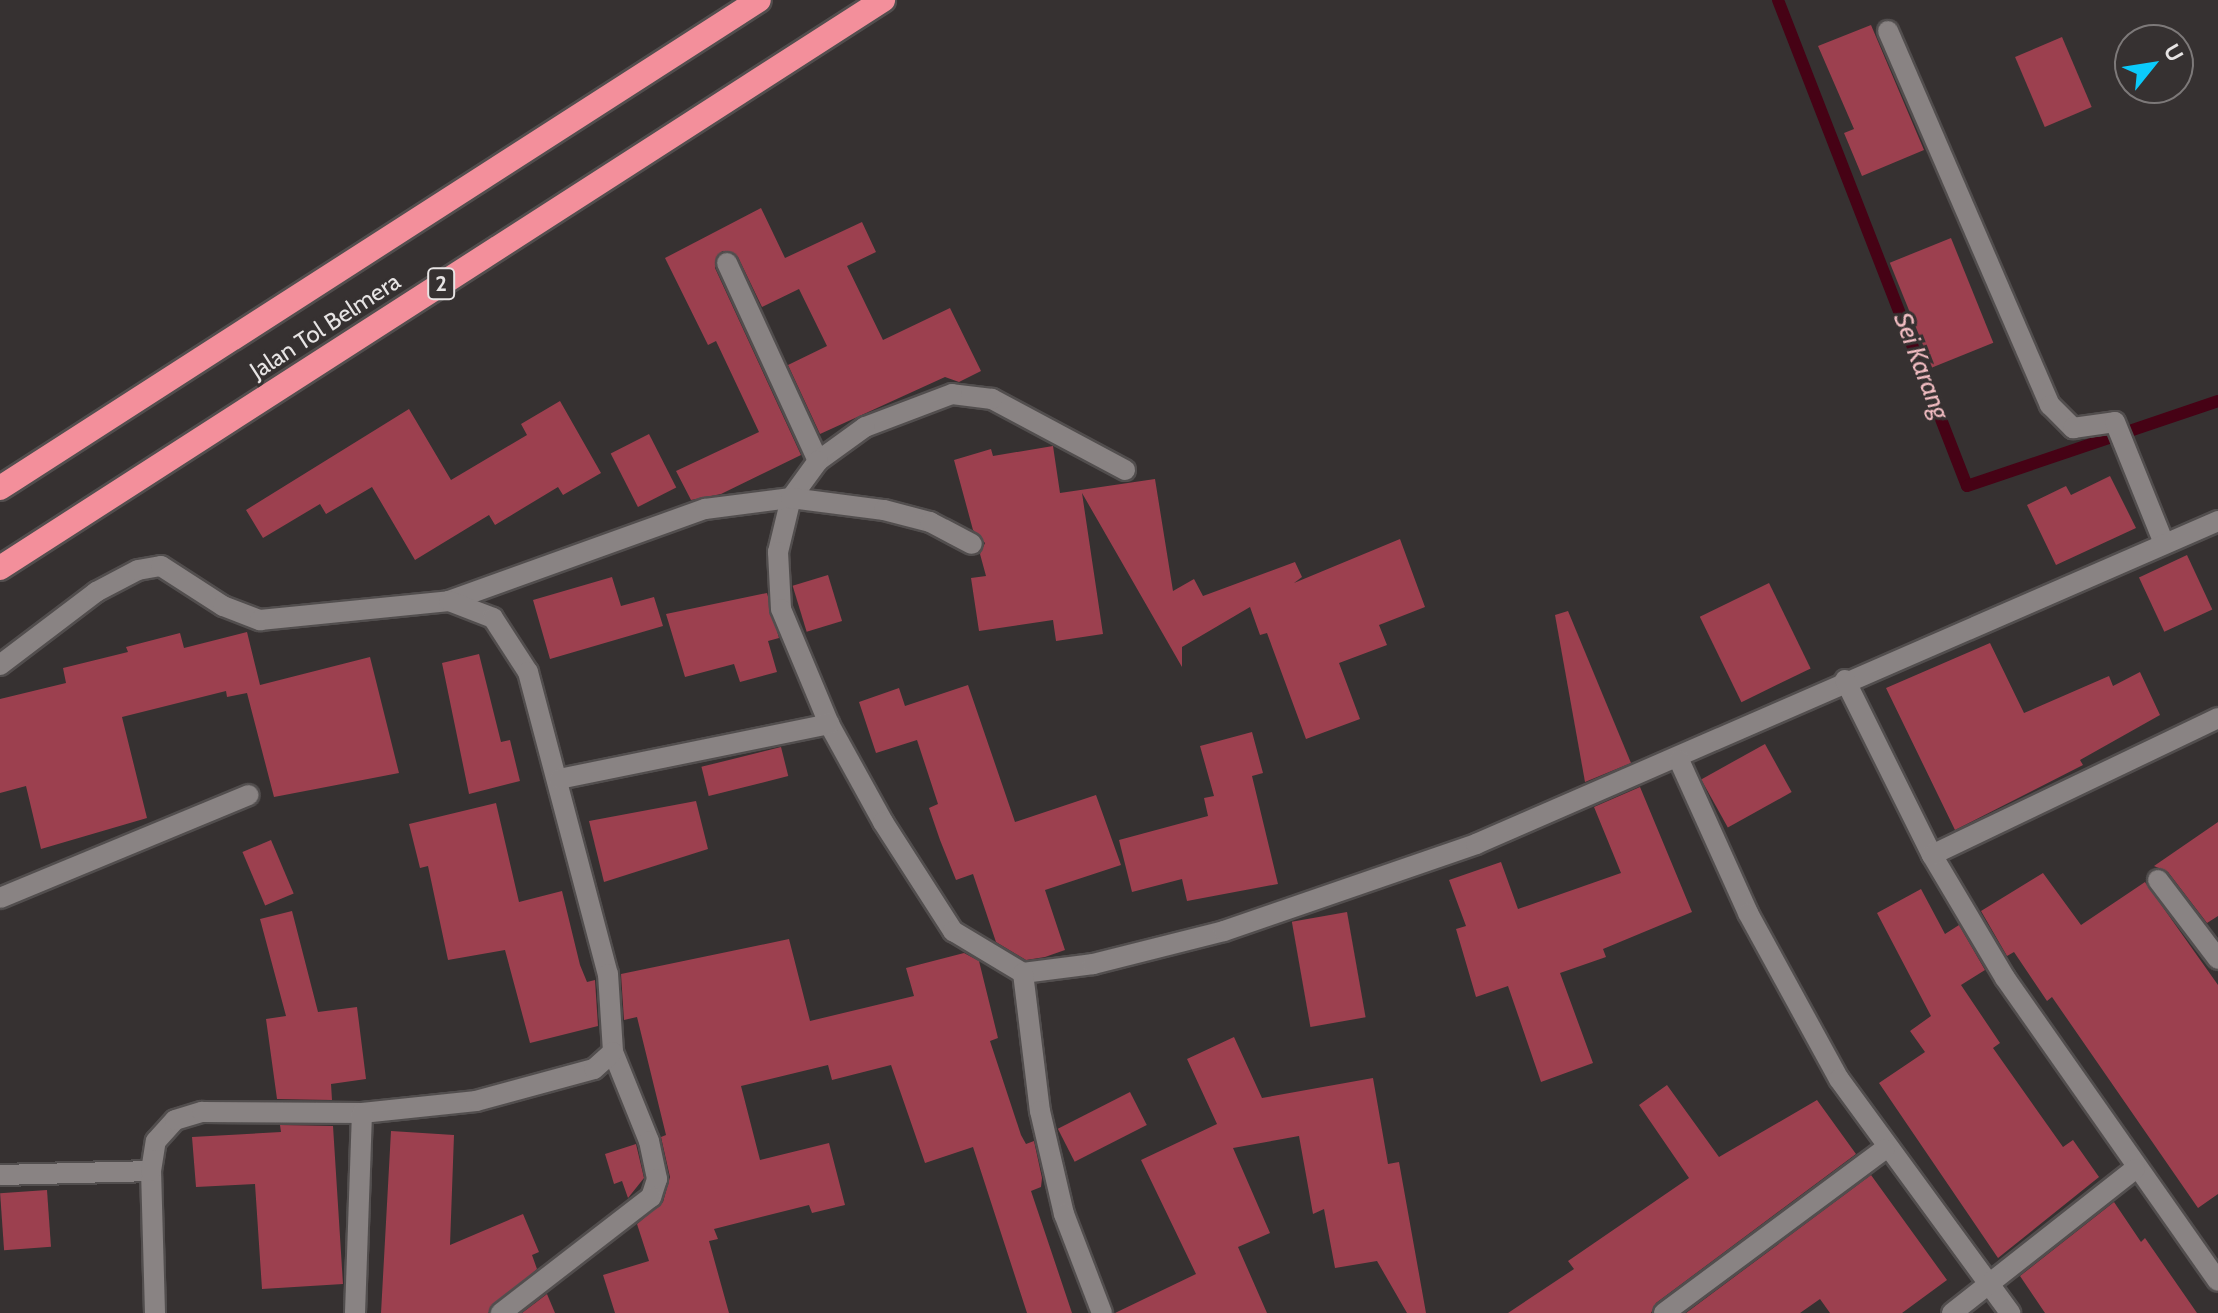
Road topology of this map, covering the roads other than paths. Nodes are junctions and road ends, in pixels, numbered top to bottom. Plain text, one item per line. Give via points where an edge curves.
1 (759, 0) edge
2 (883, 0) edge
3 (1888, 31) dead end
4 (727, 263) dead end
5 (818, 461) junction
6 (1125, 470) dead end
7 (0, 488) edge
8 (791, 498) junction
9 (2218, 521) edge
10 (2163, 541) junction
11 (972, 544) dead end
12 (0, 568) edge
13 (449, 601) junction
14 (0, 665) edge
15 (1845, 680) junction
16 (2218, 718) edge
17 (829, 724) junction
18 (1679, 760) junction
19 (559, 779) junction
20 (249, 795) dead end
21 (1932, 855) junction
22 (2158, 880) dead end
23 (0, 898) edge
24 (2217, 956) edge
25 (1023, 973) junction
26 (613, 1052) junction
27 (362, 1113) junction
28 (1885, 1149) junction
29 (2135, 1169) junction
30 (151, 1171) junction
31 (0, 1175) edge
32 (2218, 1281) edge
33 (1988, 1286) junction
34 (155, 1313) edge
35 (355, 1313) edge
36 (501, 1313) edge
37 (1102, 1313) edge
38 (1664, 1313) edge
39 (1952, 1313) edge
40 (2010, 1313) edge

1 - 7 highway, Jalan Tol Belmera
2 - 12 highway, Jalan Tol Belmera / 2
3 - 10 street via 2050,405 2073,428 2115,422 2139,470
4 - 5 street
5 - 6 street via 865,427 952,394 992,399
5 - 8 street
8 - 11 street via 884,510 930,522
8 - 13 street via 705,509
8 - 17 street via 778,552 781,609
9 - 10 street
10 - 15 street
13 - 14 street via 260,620 223,606 161,566 138,570 96,592
13 - 19 street via 493,618 528,672
15 - 18 street
15 - 21 street
16 - 21 street
17 - 19 street
17 - 25 street via 953,931
18 - 25 street via 1476,844 1224,931 1093,964
18 - 28 street via 1776,966
19 - 26 street via 608,974
20 - 23 street
21 - 29 street via 2052,1053
22 - 24 street
25 - 37 street via 1040,1111 1064,1214
26 - 27 street via 594,1069 476,1101
26 - 36 street via 649,1141 657,1179 651,1197
27 - 30 street via 202,1112 175,1120 156,1141
27 - 35 street
28 - 33 street
28 - 38 street
29 - 32 street
29 - 33 street
30 - 31 street
30 - 34 street
33 - 39 street
33 - 40 street

